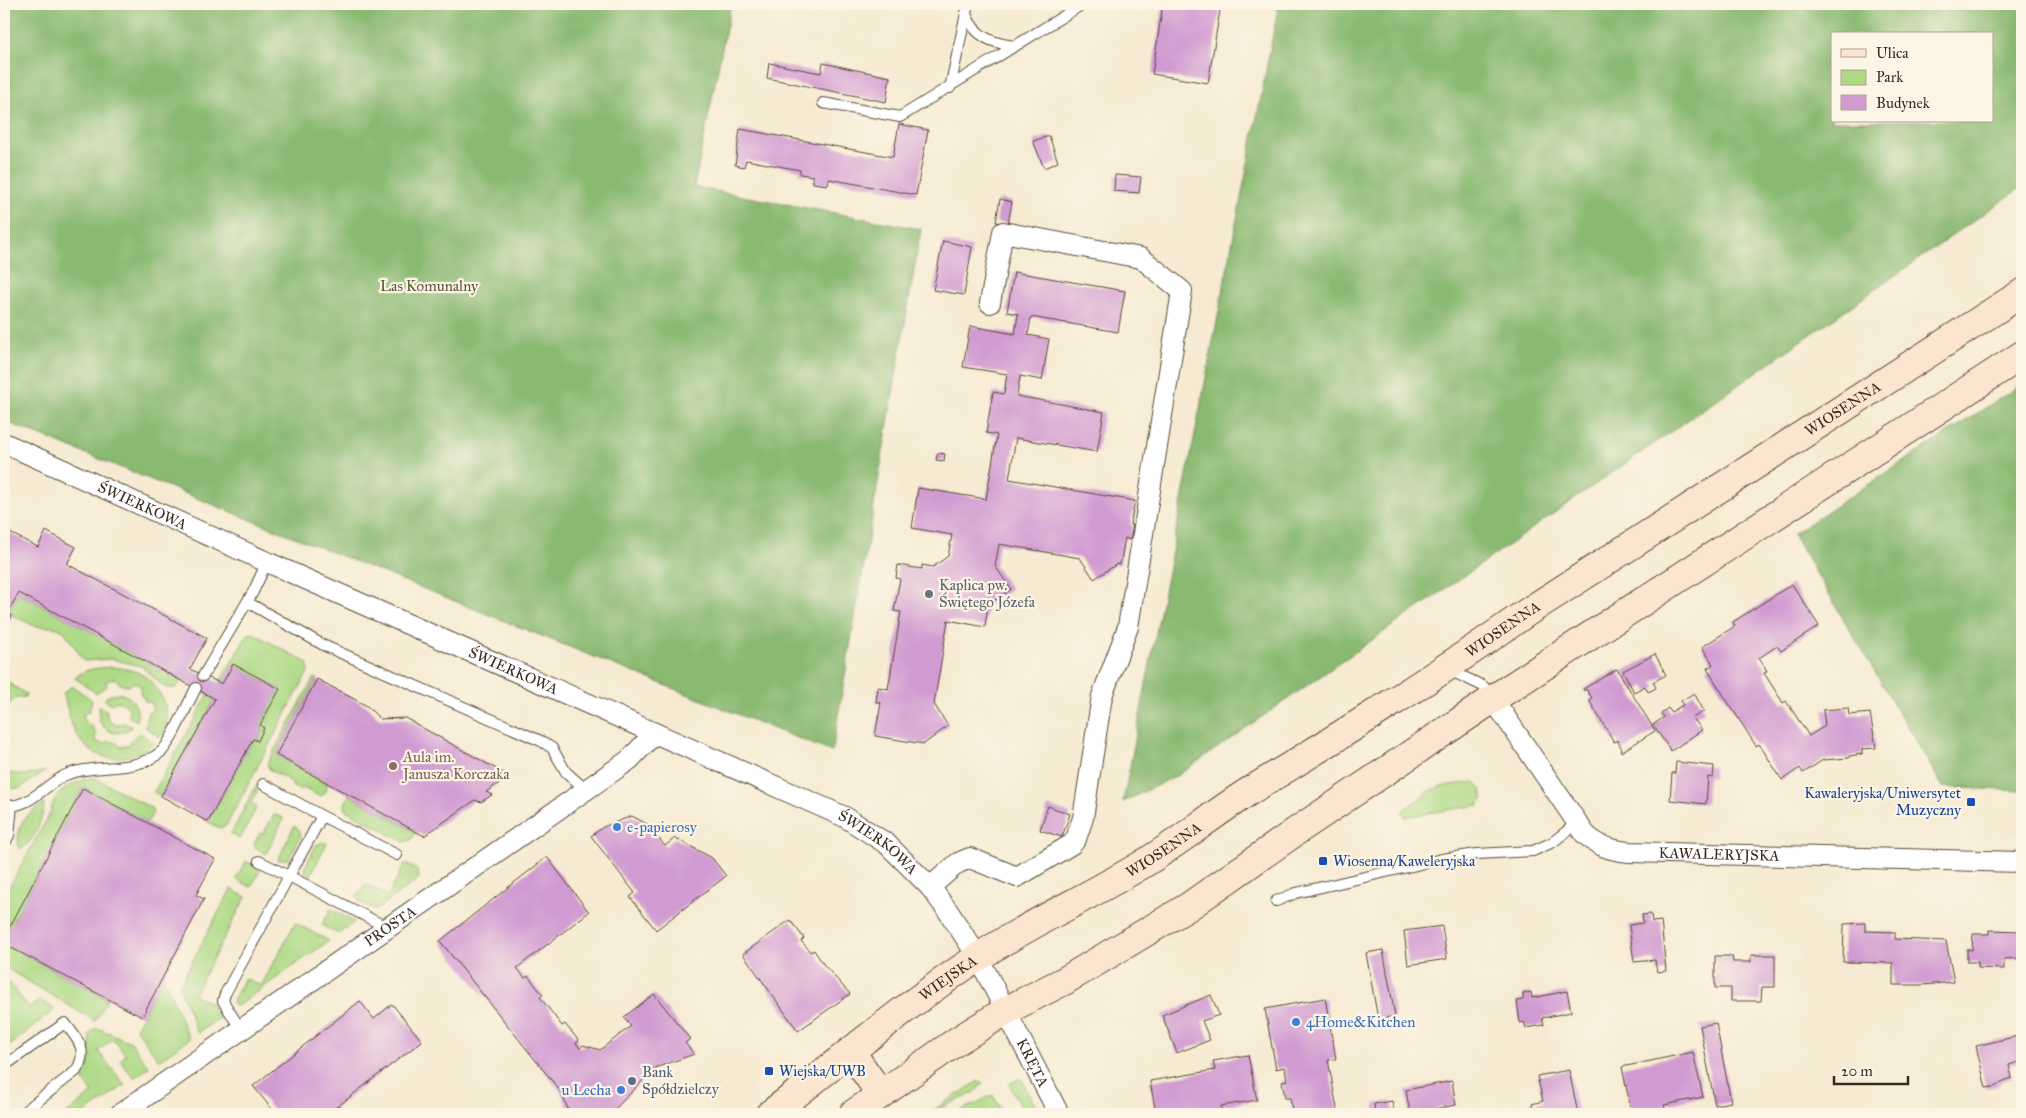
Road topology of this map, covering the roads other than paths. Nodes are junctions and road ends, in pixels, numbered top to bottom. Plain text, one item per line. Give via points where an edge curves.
1 (1083, 4) edge
2 (967, 9) edge
3 (1015, 46) junction
4 (950, 88) junction
5 (823, 103) dead end
6 (2022, 293) edge
7 (990, 303) dead end
8 (2022, 356) edge
9 (4, 443) edge
10 (267, 562) junction
11 (247, 602) junction
12 (1447, 669) junction
13 (203, 676) dead end
14 (196, 688) dead end
15 (1493, 699) junction
16 (655, 733) junction
17 (263, 784) dead end
18 (586, 790) junction
19 (8, 805) edge
20 (322, 816) junction
21 (1577, 823) junction
22 (4, 845) edge
23 (397, 855) dead end
24 (259, 860) dead end
25 (2022, 862) edge
26 (290, 876) junction
27 (930, 887) junction
28 (1276, 901) dead end
29 (388, 928) junction
30 (978, 957) junction
31 (1007, 1010) junction
32 (241, 1030) junction
33 (851, 1052) junction
34 (4, 1066) edge
35 (880, 1094) junction
36 (21, 1114) edge
37 (120, 1114) edge
38 (770, 1114) edge
39 (853, 1114) edge
40 (1059, 1114) edge

1 - 3 lane
2 - 3 lane via 970,25 983,36 998,44
2 - 4 lane
3 - 4 lane
4 - 5 lane via 900,117
6 - 12 main road, WIOSENNA via 1523,615
7 - 27 street via 1002,232 1141,258 1182,290 1128,627 1102,696 1083,818 1076,839 1017,877 970,858 958,863
8 - 15 main road
9 - 10 street, ŚWIERKOWA
10 - 11 lane
10 - 16 street, ŚWIERKOWA
11 - 13 lane
11 - 18 lane via 325,646 541,741 552,748 566,772
12 - 15 lane via 1483,686
12 - 30 main road, WIOSENNA via 1204,820 1163,852
14 - 19 lane via 163,751 125,767 77,771 61,777 26,801
15 - 21 street, KAWALERYJSKA
15 - 31 main road via 1188,907 1066,980
16 - 18 street, PROSTA via 629,760
16 - 27 street, ŚWIERKOWA via 845,816 887,844
17 - 20 lane
18 - 29 street, PROSTA
19 - 22 lane via 9,835
20 - 23 lane
20 - 26 lane
21 - 25 street, KAWALERYJSKA via 1594,842 1614,851
21 - 28 lane via 1553,842 1533,851 1442,859 1296,893
24 - 26 lane
26 - 29 lane
26 - 32 lane via 225,994 223,1002
27 - 30 street, ŚWIERKOWA
29 - 32 street, PROSTA
30 - 31 street, WIEJSKA
30 - 33 main road, WIEJSKA via 925,993
31 - 35 main road
31 - 40 street, KRĘTA
32 - 37 street, PROSTA
33 - 35 main road
33 - 38 main road, WIEJSKA
34 - 36 lane via 65,1023 80,1042 82,1057 76,1071
35 - 39 main road

